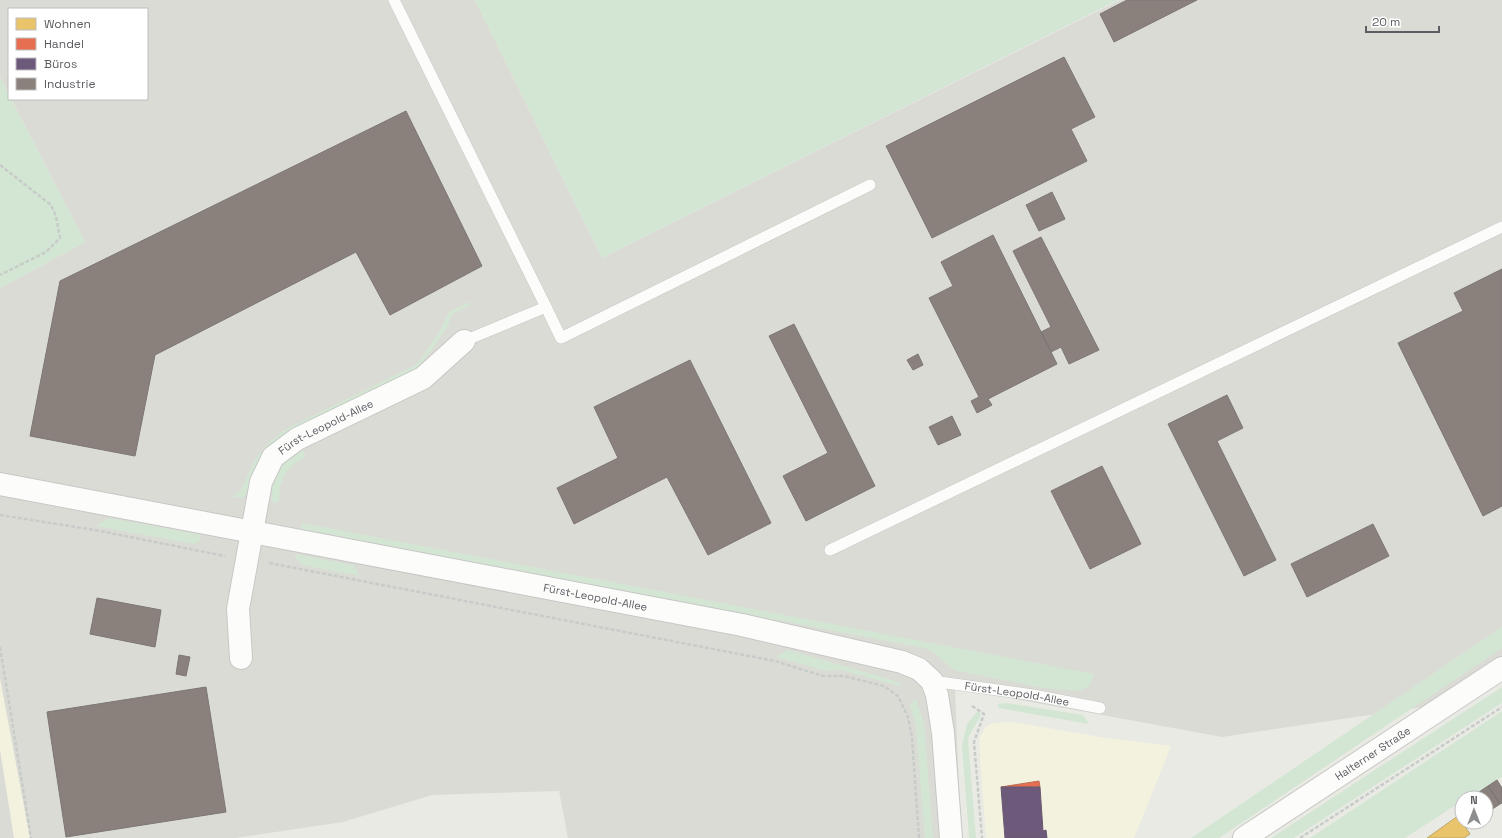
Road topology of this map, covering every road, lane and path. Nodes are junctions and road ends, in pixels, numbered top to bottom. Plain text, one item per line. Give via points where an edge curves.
1 (394, 0) edge
2 (0, 165) edge
3 (870, 185) dead end
4 (1502, 227) edge
5 (0, 275) edge
6 (546, 307) junction
7 (464, 341) joint
8 (0, 484) edge
9 (0, 515) edge
10 (251, 532) junction
11 (830, 550) dead end
12 (246, 559) junction
13 (0, 647) edge
14 (241, 658) dead end
15 (1502, 668) edge
16 (932, 681) junction
17 (971, 706) dead end
18 (1502, 707) edge
19 (1100, 708) dead end
20 (31, 838) edge
21 (919, 838) edge
22 (951, 838) edge
23 (982, 838) edge
24 (1244, 838) edge
25 (1300, 838) edge

1 - 6 lane
2 - 5 path via 51,205 60,238 46,252
3 - 6 lane via 561,338
4 - 11 lane
6 - 7 lane
7 - 10 street, Fürst-Leopold-Allee via 423,378 297,439 273,457 261,482
8 - 10 street, Fürst-Leopold-Allee
9 - 12 path
10 - 12 street, Fürst-Leopold-Allee
10 - 16 street, Fürst-Leopold-Allee via 742,625 902,662 919,670
12 - 14 street, Fürst-Leopold-Allee via 238,609
12 - 21 path via 775,661 823,676 844,676 884,686 898,696 908,717 912,738
13 - 20 path
15 - 24 street, Halterner Straße
16 - 19 lane, Fürst-Leopold-Allee via 1033,695
16 - 22 street via 940,710
17 - 23 path via 984,714 974,742
18 - 25 path

